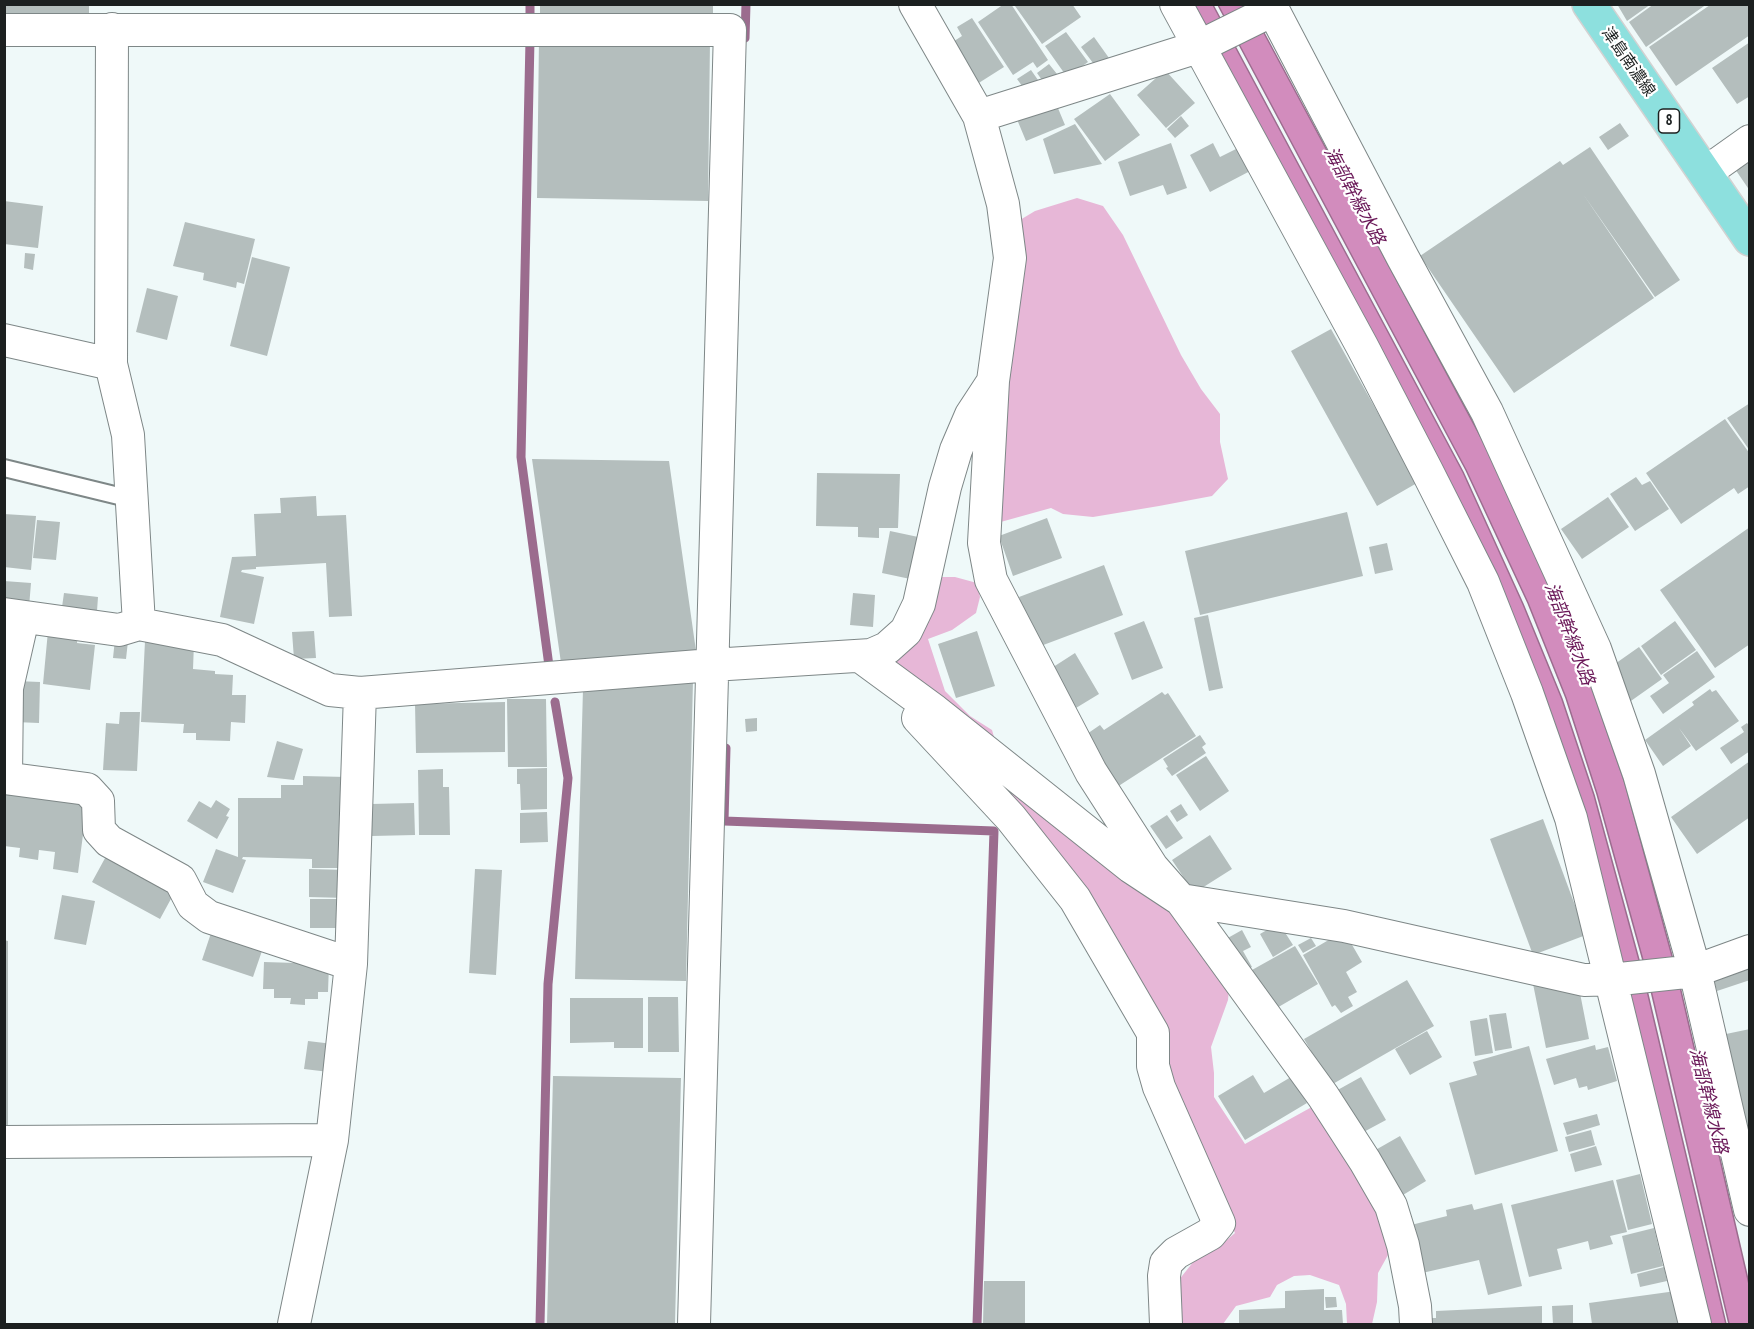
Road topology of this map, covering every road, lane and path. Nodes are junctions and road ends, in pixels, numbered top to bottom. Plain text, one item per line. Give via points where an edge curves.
1 (915, 4) edge
2 (1176, 4) edge
3 (1589, 4) edge
4 (1268, 10) edge
5 (730, 17) edge
6 (112, 29) junction
7 (4, 30) edge
8 (1202, 44) junction
9 (979, 116) junction
10 (1749, 141) edge
11 (1705, 173) junction
12 (1749, 239) edge
13 (4, 340) edge
14 (111, 364) junction
15 (993, 381) junction
16 (4, 468) edge
17 (131, 499) junction
18 (14, 616) edge
19 (139, 624) junction
20 (860, 656) junction
21 (712, 665) junction
22 (360, 693) junction
23 (5, 778) edge
24 (1181, 900) junction
25 (1749, 951) edge
26 (351, 964) junction
27 (1690, 971) junction
28 (1615, 979) junction
29 (332, 1140) junction
30 (4, 1142) edge
31 (1749, 1210) edge
32 (294, 1324) edge
33 (694, 1324) edge
34 (1166, 1324) edge
35 (1416, 1324) edge
36 (1695, 1324) edge

1 - 9 street
2 - 8 street
3 - 11 main road, 津島南濃線 / 8
4 - 8 street
4 - 27 street via 1486,412 1595,649 1639,774
5 - 6 street
5 - 21 street
6 - 7 street
6 - 14 street
8 - 9 street
8 - 28 street via 1483,582 1571,818
9 - 15 street via 1003,204 1010,258
10 - 11 street
11 - 12 main road, 津島南濃線 / 8
13 - 14 street
14 - 17 street via 128,435
15 - 20 street via 971,415 956,450 919,604 906,631 887,648
15 - 24 street via 984,543 991,579 1091,772 1152,867
16 - 17 lane
17 - 19 street
18 - 19 street via 119,630
18 - 23 street
19 - 22 street via 222,640 330,690
20 - 21 street
20 - 24 street via 1131,867
20 - 34 street via 1011,818 1075,899 1153,1033 1153,1066 1159,1087 1219,1223 1210,1234 1166,1263
21 - 22 street
21 - 33 street
22 - 26 street
23 - 26 street via 87,789 98,801 99,830 109,841 180,880 194,905 209,917
24 - 28 street via 1344,926 1584,980
24 - 35 street via 1323,1096 1391,1206
25 - 27 street
26 - 29 street
27 - 28 street
27 - 31 street
28 - 36 street
29 - 30 street
29 - 32 street

